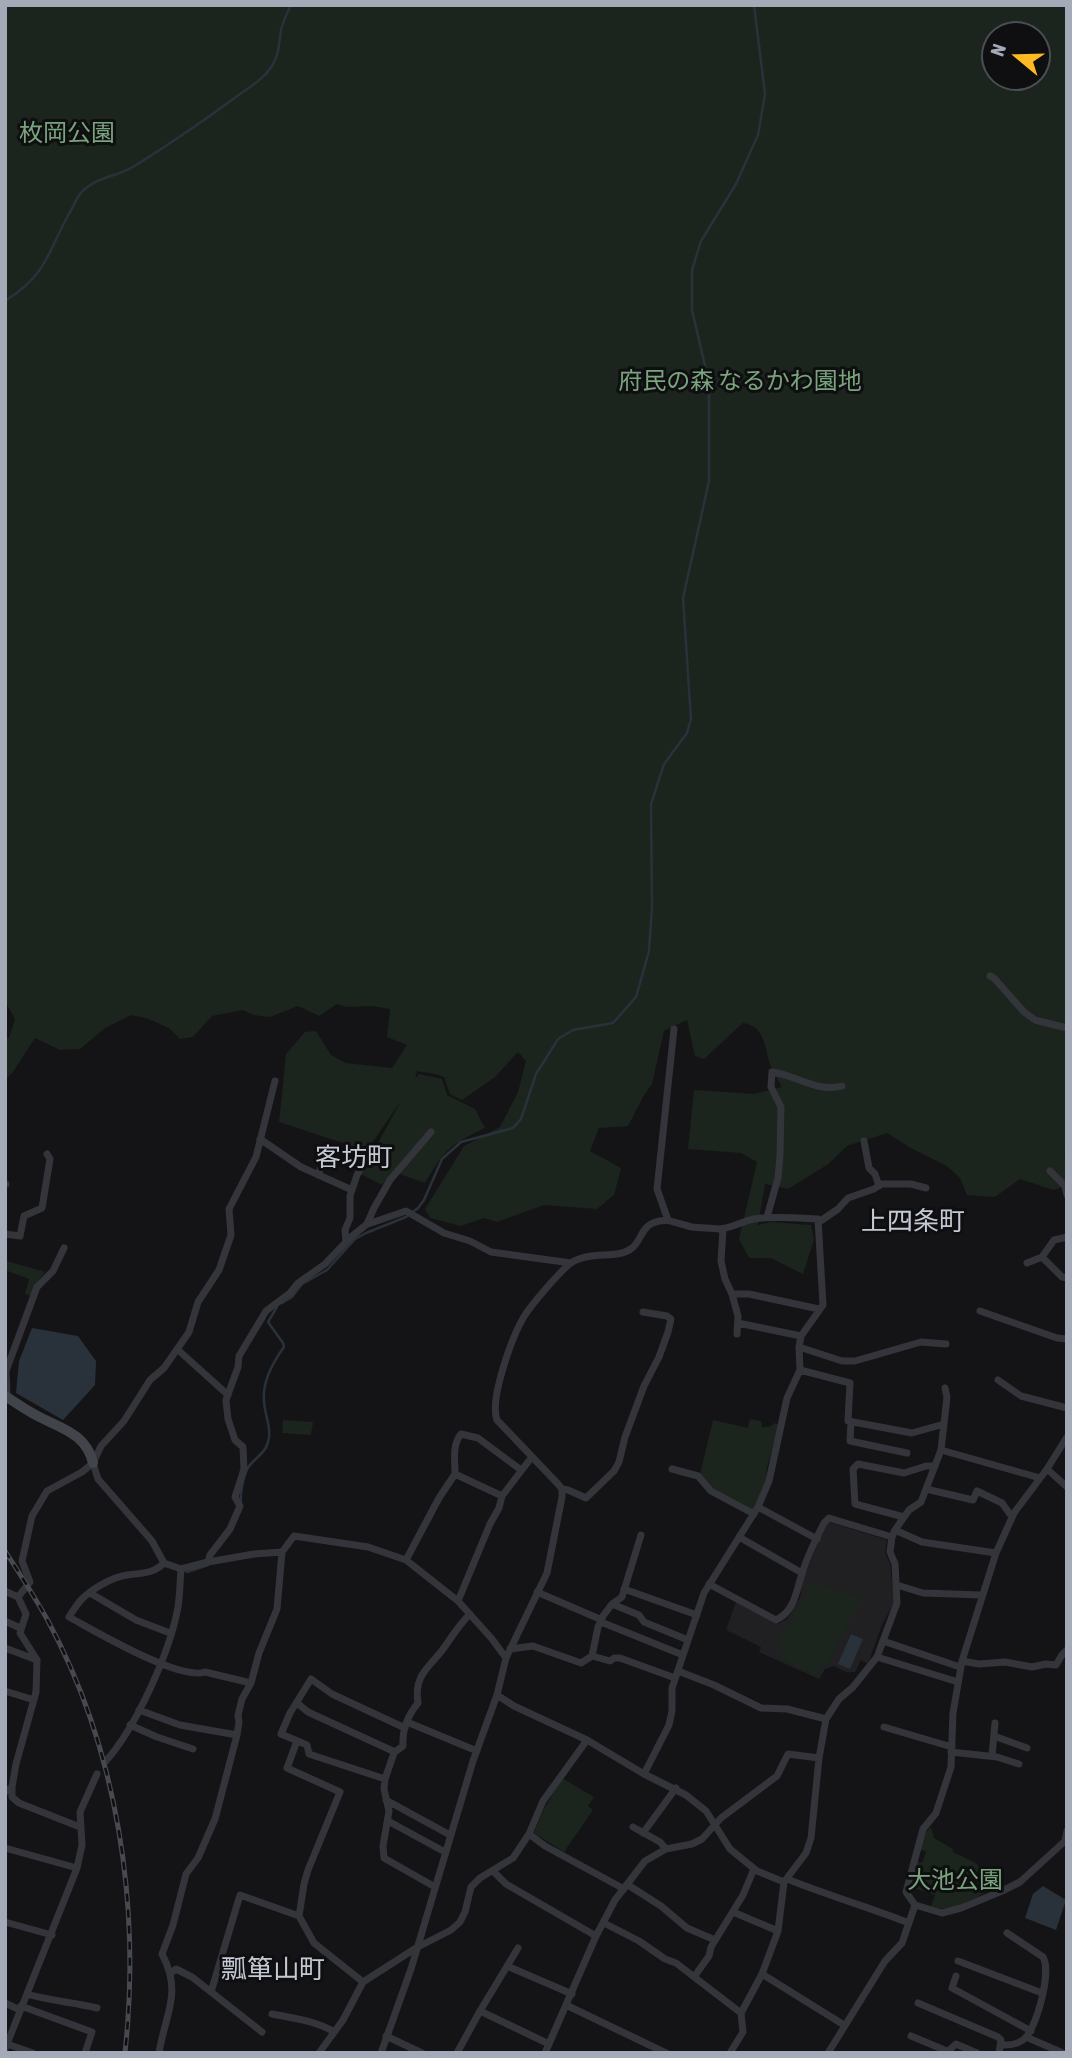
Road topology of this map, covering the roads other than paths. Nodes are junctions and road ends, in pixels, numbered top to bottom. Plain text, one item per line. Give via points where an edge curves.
1 (990, 976) dead end
2 (1067, 1028) edge
3 (674, 1029) dead end
4 (275, 1081) dead end
5 (842, 1086) dead end
6 (431, 1132) dead end
7 (260, 1139) junction
8 (864, 1141) dead end
9 (329, 1149) dead end
10 (47, 1154) dead end
11 (366, 1159) dead end
12 (1050, 1171) dead end
13 (318, 1175) junction
14 (879, 1186) junction
15 (926, 1188) dead end
16 (352, 1190) junction
17 (1067, 1195) edge
18 (767, 1217) junction
19 (668, 1220) junction
20 (820, 1223) junction
21 (368, 1224) junction
22 (723, 1229) junction
23 (5, 1234) edge
24 (1067, 1237) edge
25 (346, 1241) junction
26 (64, 1248) dead end
27 (1042, 1257) junction
28 (571, 1263) junction
29 (1027, 1263) dead end
30 (1067, 1278) edge
31 (732, 1294) junction
32 (819, 1309) junction
33 (980, 1311) dead end
34 (643, 1312) dead end
35 (738, 1323) junction
36 (737, 1334) dead end
37 (801, 1336) junction
38 (1067, 1339) edge
39 (946, 1344) dead end
40 (799, 1347) junction
41 (177, 1349) junction
42 (800, 1370) junction
43 (998, 1380) dead end
44 (945, 1388) dead end
45 (228, 1395) junction
46 (6, 1397) edge
47 (1067, 1408) edge
48 (851, 1422) junction
49 (944, 1424) junction
50 (1067, 1437) edge
51 (941, 1450) junction
52 (907, 1453) dead end
53 (531, 1458) junction
54 (93, 1463) junction
55 (935, 1466) junction
56 (672, 1469) dead end
57 (1047, 1469) junction
58 (521, 1470) junction
59 (455, 1474) junction
60 (1040, 1478) junction
61 (1067, 1487) edge
62 (562, 1489) junction
63 (926, 1489) junction
64 (502, 1496) junction
65 (756, 1510) junction
66 (904, 1517) junction
67 (1012, 1517) junction
68 (893, 1533) junction
69 (641, 1535) dead end
70 (739, 1536) junction
71 (817, 1539) junction
72 (282, 1552) junction
73 (996, 1553) junction
74 (407, 1560) junction
75 (208, 1562) junction
76 (164, 1563) junction
77 (181, 1569) junction
78 (802, 1573) junction
79 (709, 1584) junction
80 (897, 1585) junction
81 (624, 1589) junction
82 (5, 1591) edge
83 (537, 1592) junction
84 (90, 1593) junction
85 (982, 1595) junction
86 (18, 1597) junction
87 (458, 1601) junction
88 (612, 1604) junction
89 (470, 1614) junction
90 (697, 1615) junction
91 (601, 1621) junction
92 (5, 1622) edge
93 (20, 1628) junction
94 (170, 1633) junction
95 (688, 1640) junction
96 (883, 1641) junction
97 (5, 1648) edge
98 (510, 1649) junction
99 (1067, 1650) edge
100 (683, 1655) junction
101 (592, 1656) junction
102 (877, 1657) junction
103 (506, 1658) junction
104 (37, 1660) junction
105 (160, 1664) junction
106 (961, 1664) junction
107 (677, 1674) junction
108 (958, 1682) junction
109 (251, 1683) junction
110 (5, 1691) edge
111 (498, 1695) junction
112 (34, 1700) junction
113 (297, 1703) junction
114 (139, 1710) junction
115 (826, 1719) junction
116 (995, 1723) dead end
117 (130, 1725) junction
118 (406, 1725) junction
119 (884, 1727) dead end
120 (237, 1735) junction
121 (994, 1735) junction
122 (587, 1740) junction
123 (297, 1741) junction
124 (1027, 1748) dead end
125 (193, 1749) dead end
126 (951, 1750) junction
127 (477, 1751) junction
128 (394, 1753) junction
129 (992, 1756) junction
130 (819, 1758) junction
131 (5, 1760) edge
132 (104, 1762) dead end
133 (16, 1764) junction
134 (1019, 1764) dead end
135 (97, 1774) dead end
136 (645, 1774) junction
137 (385, 1779) junction
138 (676, 1788) junction
139 (9, 1790) edge
140 (386, 1800) junction
141 (388, 1821) junction
142 (714, 1824) junction
143 (80, 1827) junction
144 (633, 1827) dead end
145 (1067, 1831) edge
146 (643, 1833) junction
147 (529, 1834) junction
148 (450, 1835) junction
149 (1066, 1841) edge
150 (5, 1848) edge
151 (666, 1849) junction
152 (445, 1852) junction
153 (77, 1868) junction
154 (754, 1869) junction
155 (493, 1871) junction
156 (786, 1880) junction
157 (435, 1887) junction
158 (626, 1887) junction
159 (915, 1905) junction
160 (733, 1912) junction
161 (299, 1916) junction
162 (5, 1922) edge
163 (604, 1923) junction
164 (909, 1923) junction
165 (778, 1931) junction
166 (1007, 1933) dead end
167 (52, 1935) junction
168 (596, 1937) junction
169 (715, 1940) junction
170 (416, 1948) junction
171 (518, 1948) dead end
172 (958, 1961) dead end
173 (507, 1965) junction
174 (171, 1973) junction
175 (762, 1974) junction
176 (956, 1976) dead end
177 (694, 1977) junction
178 (363, 1982) junction
179 (211, 1992) junction
180 (1042, 1993) junction
181 (26, 1994) junction
182 (572, 1994) junction
183 (5, 2003) edge
184 (918, 2003) dead end
185 (566, 2005) junction
186 (21, 2008) junction
187 (97, 2008) dead end
188 (480, 2011) junction
189 (741, 2013) junction
190 (272, 2014) dead end
191 (844, 2025) junction
192 (262, 2032) dead end
193 (334, 2032) junction
194 (1028, 2034) junction
195 (386, 2036) junction
196 (911, 2036) dead end
197 (549, 2043) junction
198 (6, 2046) edge
199 (1000, 2049) edge
200 (160, 2052) edge
201 (946, 2052) edge
202 (33, 2053) edge
203 (85, 2053) edge
204 (319, 2053) edge
205 (381, 2053) edge
206 (422, 2053) edge
207 (457, 2053) edge
208 (545, 2053) edge
209 (666, 2053) edge
210 (730, 2053) edge
211 (828, 2053) edge
212 (977, 2053) edge
213 (1063, 2053) edge

1 - 2 street via 1035,1020
3 - 19 street via 657,1189
4 - 7 street
5 - 18 street via 816,1086 772,1072 771,1087 781,1107 780,1156
6 - 21 street via 390,1180
7 - 13 street
7 - 41 street via 256,1157 229,1209 231,1235 219,1270 198,1301 189,1332
8 - 14 street via 869,1168
9 - 13 street
10 - 23 street via 50,1159 41,1208 24,1216 20,1236
11 - 16 street
12 - 17 street via 1065,1186
13 - 16 street
14 - 15 street
14 - 20 street via 848,1198
16 - 25 street
18 - 20 street via 818,1219
18 - 22 street
19 - 22 street
19 - 28 street via 645,1228 631,1250
20 - 32 street via 824,1301
21 - 25 street
21 - 28 street via 406,1211 491,1252
22 - 31 street via 721,1261
24 - 27 street via 1054,1240
25 - 45 street via 325,1264 265,1311 239,1356
26 - 46 street via 60,1261 37,1287 6,1371
27 - 29 street
27 - 30 street
28 - 53 street via 524,1317 496,1396 497,1420
31 - 32 street
31 - 35 street
32 - 37 street
33 - 38 street
34 - 62 street via 671,1319 619,1462 586,1498
35 - 36 street
35 - 37 street
37 - 40 street
39 - 40 street via 921,1342 855,1362
40 - 42 street
41 - 45 street
41 - 54 street via 101,1446
42 - 48 street via 850,1383
42 - 65 street via 787,1398 769,1481
43 - 47 street via 1021,1396
44 - 49 street
45 - 75 street via 229,1419 245,1459 235,1497 240,1506
46 - 54 street via 73,1433 90,1451
48 - 49 street via 912,1433
48 - 52 street via 850,1441
49 - 51 street
50 - 57 street
51 - 55 street
51 - 60 street
53 - 58 street
53 - 62 street
54 - 76 street via 98,1479 152,1541
54 - 86 street via 47,1491 32,1516 22,1561 30,1582
55 - 63 street
55 - 66 street via 904,1473 858,1464 853,1469 855,1504
56 - 65 street via 698,1476 711,1491
57 - 60 street
57 - 61 street
58 - 59 street via 478,1438 461,1434 455,1445
58 - 64 street
59 - 64 street
59 - 74 street
60 - 67 street
62 - 83 street via 547,1573
63 - 66 street via 921,1502
63 - 67 street via 973,1500 977,1491 1002,1503
64 - 87 street
65 - 70 street
65 - 71 street
66 - 68 street
67 - 73 street
68 - 71 street via 829,1518
68 - 73 street
68 - 80 street via 890,1552
69 - 81 street
70 - 78 street
70 - 79 street
71 - 78 street
72 - 74 street via 294,1536 368,1547
72 - 75 street
72 - 109 street via 277,1609
73 - 85 street
74 - 87 street
75 - 77 street
76 - 77 street
76 - 84 street via 156,1571 113,1579
77 - 94 street via 178,1608
78 - 79 street via 796,1597 776,1620
79 - 90 street
80 - 85 street via 923,1593
80 - 96 street via 897,1603
81 - 88 street
81 - 90 street
82 - 86 street
83 - 91 street
83 - 98 street
84 - 94 street via 136,1620
84 - 105 street via 69,1617
85 - 106 street
86 - 93 street via 26,1614
87 - 89 street
88 - 91 street
88 - 95 street
89 - 103 street
89 - 118 street via 424,1669 416,1691 418,1703
90 - 95 street
91 - 100 street
91 - 101 street
92 - 93 street
93 - 104 street
94 - 105 street
95 - 100 street
96 - 102 street
96 - 106 street
97 - 104 street
98 - 101 street via 533,1646 581,1664
98 - 103 street
99 - 106 street via 1056,1665
100 - 107 street
101 - 107 street via 610,1661 620,1658
102 - 108 street
102 - 115 street
103 - 111 street
104 - 112 street
105 - 109 street
105 - 114 street
106 - 108 street
107 - 115 street via 714,1685 761,1708
107 - 136 street via 669,1725
108 - 126 street
109 - 120 street via 242,1699
110 - 112 street
111 - 122 street
111 - 127 street
112 - 133 street
113 - 118 street via 311,1679 332,1694
113 - 123 street via 281,1734
113 - 128 street
114 - 117 street
114 - 120 street via 180,1725
115 - 130 street
116 - 121 street
117 - 125 street
117 - 132 street
118 - 127 street
118 - 128 street via 403,1746
119 - 126 street
120 - 174 street via 215,1819 186,1874 162,1954
121 - 124 street
121 - 129 street
122 - 136 street
122 - 147 street via 543,1801
123 - 137 street via 307,1745 309,1754
123 - 161 street via 287,1768 340,1791 303,1884
126 - 129 street
126 - 159 street via 951,1767 936,1813 923,1829 909,1875 906,1892
127 - 148 street
128 - 137 street
129 - 134 street
130 - 142 street via 788,1754 777,1776
130 - 156 street via 811,1838
131 - 133 street
133 - 139 street
135 - 143 street via 80,1812
136 - 138 street
137 - 140 street
138 - 142 street via 706,1811
138 - 146 street
139 - 143 street via 19,1803
140 - 141 street
140 - 148 street
141 - 152 street
141 - 157 street via 384,1858
142 - 151 street via 702,1839
142 - 154 street via 730,1849
143 - 153 street
144 - 146 street
145 - 149 street
146 - 151 street
147 - 155 street via 513,1858
147 - 158 street
148 - 152 street
149 - 159 street via 1020,1882 981,1900 942,1913
150 - 153 street
151 - 158 street via 646,1861
152 - 157 street
153 - 167 street
154 - 156 street
154 - 160 street
155 - 168 street via 506,1884
155 - 170 street via 471,1888 460,1922
156 - 164 street
156 - 165 street
157 - 170 street
158 - 163 street
158 - 169 street via 662,1906 687,1928
159 - 164 street
160 - 165 street
160 - 169 street
161 - 178 street via 314,1943
161 - 179 street via 240,1895
162 - 167 street
163 - 168 street
163 - 177 street
164 - 191 street via 902,1943
165 - 175 street
166 - 180 street via 1047,1963
167 - 181 street
168 - 182 street
169 - 177 street
170 - 178 street
170 - 195 street
171 - 173 street
172 - 180 street
173 - 182 street
173 - 188 street
174 - 179 street via 179,1970
174 - 200 street via 170,2014
175 - 189 street
175 - 191 street
176 - 194 street via 952,1988
177 - 189 street
178 - 193 street
179 - 192 street
180 - 194 street
181 - 186 street
181 - 187 street
182 - 185 street
183 - 186 street
184 - 199 street via 998,2037
185 - 197 street
185 - 209 street
186 - 198 street
186 - 203 street via 92,2032
188 - 197 street
188 - 207 street
189 - 210 street via 743,2032
190 - 193 street
191 - 211 street
193 - 204 street
194 - 199 street
194 - 213 street
195 - 205 street
195 - 206 street
196 - 201 street
197 - 208 street
198 - 202 street
201 - 212 street via 956,2044

